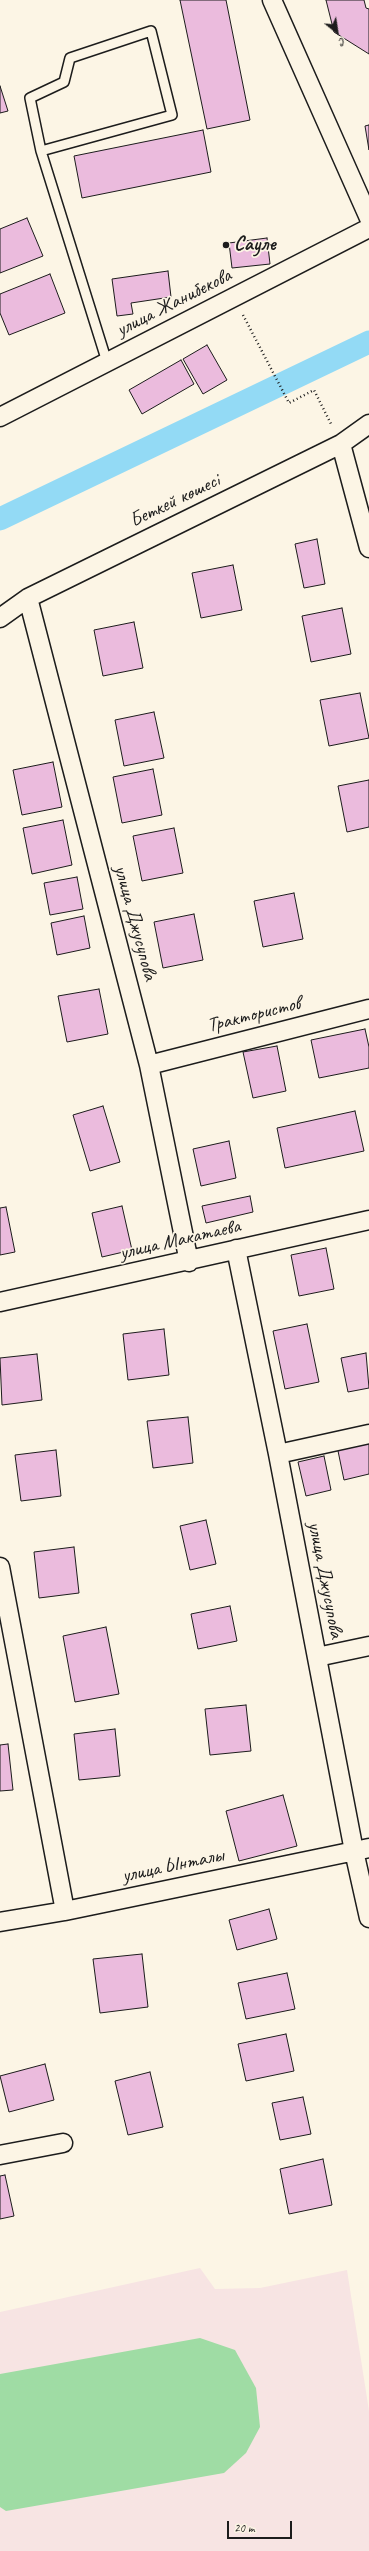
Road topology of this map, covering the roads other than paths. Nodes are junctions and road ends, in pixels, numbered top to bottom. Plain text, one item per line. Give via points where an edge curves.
1 (272, 0) edge
2 (41, 151) junction
3 (369, 218) edge
4 (369, 228) edge
5 (107, 362) junction
6 (0, 417) edge
7 (369, 424) edge
8 (341, 444) junction
9 (369, 548) edge
10 (28, 598) junction
11 (0, 618) edge
12 (369, 1009) edge
13 (149, 1065) junction
14 (369, 1220) edge
15 (236, 1249) junction
16 (189, 1262) junction
17 (0, 1302) edge
18 (369, 1434) edge
19 (278, 1454) junction
20 (0, 1567) edge
21 (369, 1646) edge
22 (317, 1657) junction
23 (361, 1850) edge
24 (65, 1911) junction
25 (369, 1918) edge
26 (0, 1922) edge
27 (63, 2143) dead end
28 (0, 2155) edge

1 - 3 street
2 - 2 lane via 172,114 151,31 70,58 64,82 30,98
2 - 5 lane
4 - 5 street, улица Жанибекова
5 - 6 street, улица Жанибекова
7 - 8 street, Беткей көшесі
8 - 9 street
8 - 10 street, Беткей көшесі
10 - 11 street, Беткей көшесі
10 - 13 street, улица Джусупова
12 - 13 street, Трактористов
13 - 16 street, улица Джусупова
14 - 15 street, улица Макатаева
15 - 16 street, улица Макатаева
15 - 19 street, улица Джусупова
16 - 17 street, улица Макатаева
18 - 19 street
19 - 22 street, улица Джусупова
20 - 24 street
21 - 22 street
22 - 23 street, улица Джусупова
23 - 24 street, улица Ынталы
23 - 25 street, улица Джусупова
24 - 26 street, улица Ынталы
27 - 28 street

